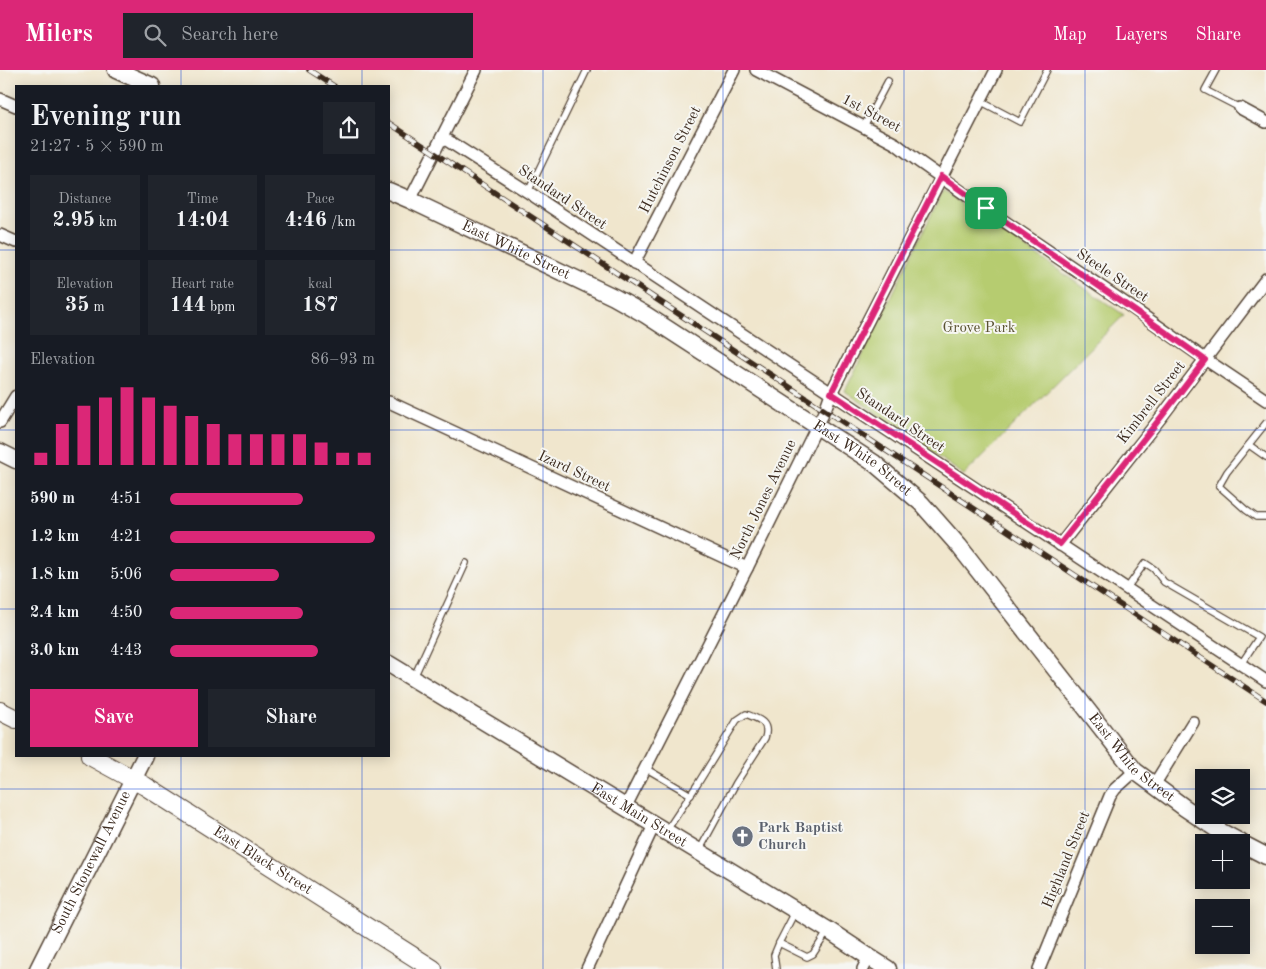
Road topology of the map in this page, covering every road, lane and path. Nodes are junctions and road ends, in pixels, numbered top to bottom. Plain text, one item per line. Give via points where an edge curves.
1 (116, 70) edge
2 (476, 70) edge
3 (587, 70) edge
4 (734, 70) edge
5 (756, 70) edge
6 (996, 70) edge
7 (1048, 70) edge
8 (1216, 70) edge
9 (888, 82) dead end
10 (150, 85) edge
11 (0, 99) edge
12 (980, 101) junction
13 (15, 106) edge
14 (1240, 108) joint
15 (1266, 122) edge
16 (864, 126) junction
17 (442, 137) junction
18 (941, 176) junction
19 (390, 191) edge
20 (528, 192) junction
21 (410, 200) junction
22 (0, 235) edge
23 (15, 242) edge
24 (634, 263) junction
25 (1266, 279) edge
26 (1205, 360) junction
27 (831, 393) junction
28 (15, 398) edge
29 (1266, 400) edge
30 (390, 402) edge
31 (0, 422) edge
32 (1266, 423) edge
33 (818, 426) junction
34 (1249, 445) junction
35 (0, 452) edge
36 (1266, 458) edge
37 (15, 460) edge
38 (1266, 517) edge
39 (1060, 544) junction
40 (466, 563) dead end
41 (747, 568) junction
42 (1127, 588) junction
43 (1241, 664) junction
44 (390, 665) edge
45 (413, 679) junction
46 (1266, 681) edge
47 (0, 710) edge
48 (15, 718) edge
49 (1193, 722) dead end
50 (92, 757) edge
51 (145, 757) edge
52 (645, 768) junction
53 (1135, 771) junction
54 (134, 779) junction
55 (1154, 786) junction
56 (691, 795) junction
57 (625, 808) junction
58 (660, 828) junction
59 (1226, 834) edge
60 (1250, 848) edge
61 (698, 852) junction
62 (1266, 856) edge
63 (796, 910) junction
64 (828, 930) junction
65 (778, 943) junction
66 (866, 963) edge
67 (38, 969) edge
68 (433, 969) edge
69 (587, 969) edge
70 (776, 969) edge
71 (888, 969) edge
72 (1040, 969) edge

1 - 10 street
2 - 17 street
3 - 20 lane
4 - 24 street, Hutchinson Street
5 - 16 street, 1st Street
6 - 12 street, North Jones Avenue
7 - 12 lane via 1020,122
8 - 14 lane via 1204,90
9 - 16 lane
11 - 13 street
12 - 18 street, North Jones Avenue
14 - 15 street
16 - 18 street, 1st Street
17 - 20 street, Standard Street
17 - 21 street
18 - 26 street, Steele Street
18 - 27 street, North Jones Avenue
19 - 21 street, East White Street
20 - 24 street, Standard Street
21 - 33 street, East White Street via 614,297
22 - 23 street
24 - 27 street, Standard Street
25 - 26 street, Kimbrell Street
26 - 29 street, Steele Street
26 - 39 street, Kimbrell Street
27 - 33 street, North Jones Avenue
27 - 39 street, Standard Street
28 - 31 street
30 - 41 street, Izard Street
32 - 34 lane
33 - 41 street, North Jones Avenue
33 - 53 street, East White Street via 874,463 921,503 959,546
34 - 36 lane
34 - 38 lane via 1220,486 1256,517
35 - 37 street
39 - 42 street, Standard Street
40 - 45 lane
41 - 52 street, North Jones Avenue
42 - 43 street, Standard Street
42 - 43 lane via 1145,563 1164,582 1259,637
43 - 46 street, Standard Street
44 - 45 street, East Main Street
45 - 57 street, East Main Street
47 - 48 main road
49 - 55 street
50 - 54 main road, East Black Street
51 - 54 street, South Stonewall Avenue
52 - 56 lane
52 - 57 street, North Jones Avenue
53 - 55 street, East White Street
53 - 72 street, Highland Street via 1110,796
54 - 67 street, South Stonewall Avenue
54 - 68 main road, East Black Street
55 - 59 street, East White Street
56 - 58 lane
56 - 61 lane via 737,720 746,714 760,719 765,724 765,738
57 - 58 street, East Main Street
58 - 61 street, East Main Street
58 - 69 street
60 - 62 street, East White Street
61 - 63 street, East Main Street
63 - 64 street, East Main Street
63 - 65 lane
64 - 65 lane via 813,954 807,957
64 - 66 street, East Main Street
65 - 70 lane via 774,955
66 - 71 street, East Main Street

